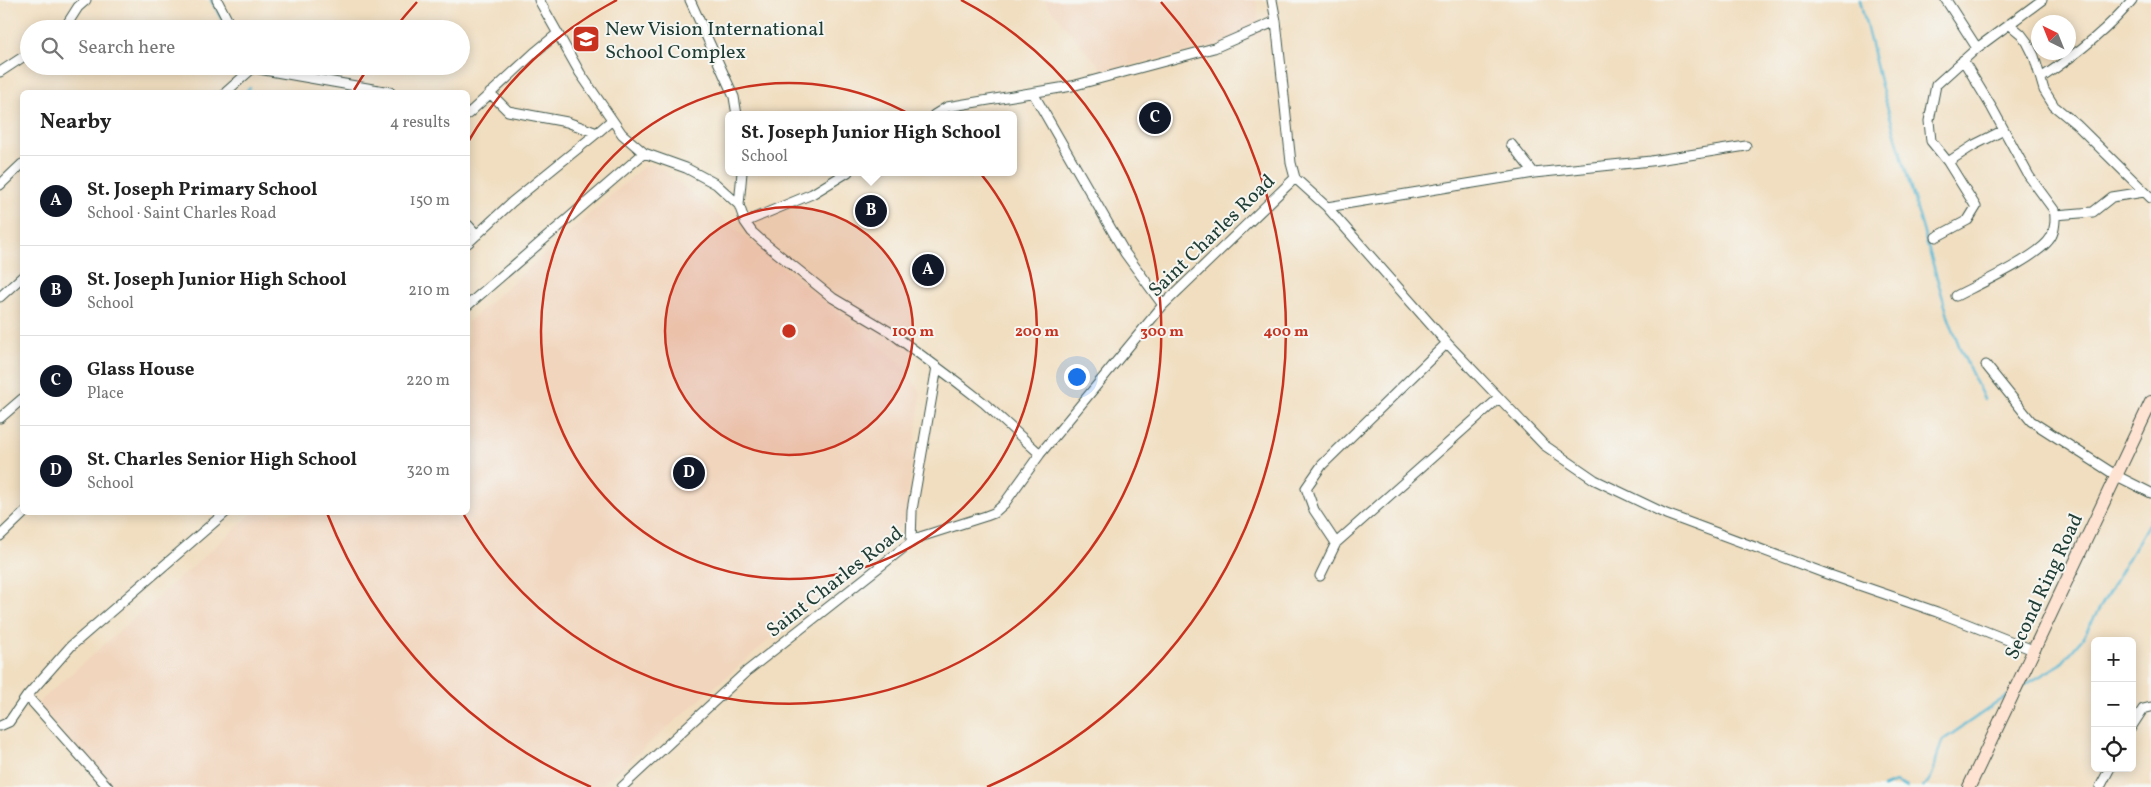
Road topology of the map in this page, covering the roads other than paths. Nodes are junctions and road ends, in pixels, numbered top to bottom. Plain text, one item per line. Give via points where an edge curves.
1 (86, 0) edge
2 (217, 0) edge
3 (539, 0) edge
4 (690, 0) edge
5 (1272, 0) edge
6 (1276, 0) edge
7 (1946, 0) edge
8 (2042, 0) edge
9 (2132, 0) edge
10 (70, 20) edge
11 (227, 20) edge
12 (1276, 21) junction
13 (2010, 24) junction
14 (558, 34) junction
15 (1977, 48) junction
16 (20, 59) edge
17 (1963, 60) junction
18 (0, 72) edge
19 (244, 75) edge
20 (297, 75) edge
21 (2041, 78) junction
22 (228, 90) edge
23 (379, 90) edge
24 (490, 93) junction
25 (1033, 93) junction
26 (470, 109) edge
27 (736, 111) edge
28 (940, 111) edge
29 (612, 120) junction
30 (2004, 130) junction
31 (598, 133) junction
32 (1511, 144) dead end
33 (1746, 146) dead end
34 (644, 153) junction
35 (1948, 162) junction
36 (20, 166) edge
37 (1534, 174) junction
38 (742, 176) edge
39 (841, 176) edge
40 (1295, 178) junction
41 (1, 180) edge
42 (2147, 195) edge
43 (739, 205) junction
44 (1327, 207) junction
45 (2055, 216) junction
46 (745, 222) junction
47 (470, 227) edge
48 (477, 234) junction
49 (1936, 237) dead end
50 (470, 241) edge
51 (20, 279) edge
52 (1956, 296) dead end
53 (0, 297) edge
54 (470, 303) edge
55 (1163, 305) junction
56 (1447, 343) junction
57 (1986, 365) dead end
58 (937, 367) junction
59 (1499, 398) junction
60 (20, 401) edge
61 (2151, 402) edge
62 (0, 418) edge
63 (1040, 454) junction
64 (2117, 476) junction
65 (2151, 493) edge
66 (23, 515) edge
67 (223, 515) edge
68 (0, 536) edge
69 (911, 542) junction
70 (1336, 543) junction
71 (1320, 576) dead end
72 (2033, 650) junction
73 (26, 696) junction
74 (2151, 706) edge
75 (2136, 720) edge
76 (0, 726) edge
77 (2108, 772) edge
78 (108, 787) edge
79 (622, 787) edge
80 (1969, 787) edge
81 (2100, 787) edge

1 - 10 street
2 - 11 street
3 - 14 street
4 - 27 street via 734,97
5 - 6 street
5 - 12 street
7 - 15 street
8 - 13 street
9 - 21 street via 2100,34
12 - 25 street via 1214,48 1072,86
12 - 40 street
13 - 15 street
13 - 21 street via 2027,42
14 - 24 street
14 - 29 street
15 - 17 street
16 - 18 street
17 - 30 street
17 - 35 street via 1936,84 1929,121 1931,141
19 - 22 street
20 - 23 street
21 - 42 street via 2054,106
24 - 26 street
24 - 31 street via 508,111 567,122
25 - 28 street via 947,107
25 - 55 street via 1125,253
29 - 31 street
29 - 34 street via 622,134
30 - 35 street
30 - 45 street
31 - 48 street
32 - 37 street
33 - 37 street
34 - 43 street via 701,174
34 - 54 street
35 - 49 street via 1976,207 1968,220
36 - 41 street
37 - 44 street
38 - 43 street
39 - 46 street via 812,194
40 - 44 street
40 - 55 street, Saint Charles Road
42 - 45 street via 2112,197 2093,212
43 - 46 street
44 - 56 street
45 - 52 street via 2051,238 2045,244 2015,265
46 - 58 street via 752,232 833,298 890,332
47 - 48 street
48 - 50 street
51 - 53 street
55 - 63 street, Saint Charles Road
56 - 59 street
56 - 70 street via 1322,465 1306,488 1314,510
57 - 64 street via 2031,422
58 - 63 street via 984,403
58 - 69 street via 912,510
59 - 70 street
59 - 72 street via 1544,445 1595,480 1633,499
60 - 62 street
61 - 64 main road, Second Ring Road
63 - 69 street, Saint Charles Road via 994,513
64 - 65 street
64 - 72 main road, Second Ring Road
66 - 68 street
67 - 73 street via 71,646
69 - 79 street, Saint Charles Road via 748,671
70 - 71 street
72 - 80 main road, Second Ring Road
73 - 76 street via 9,722
73 - 78 street
74 - 75 street via 2143,709
77 - 81 street

